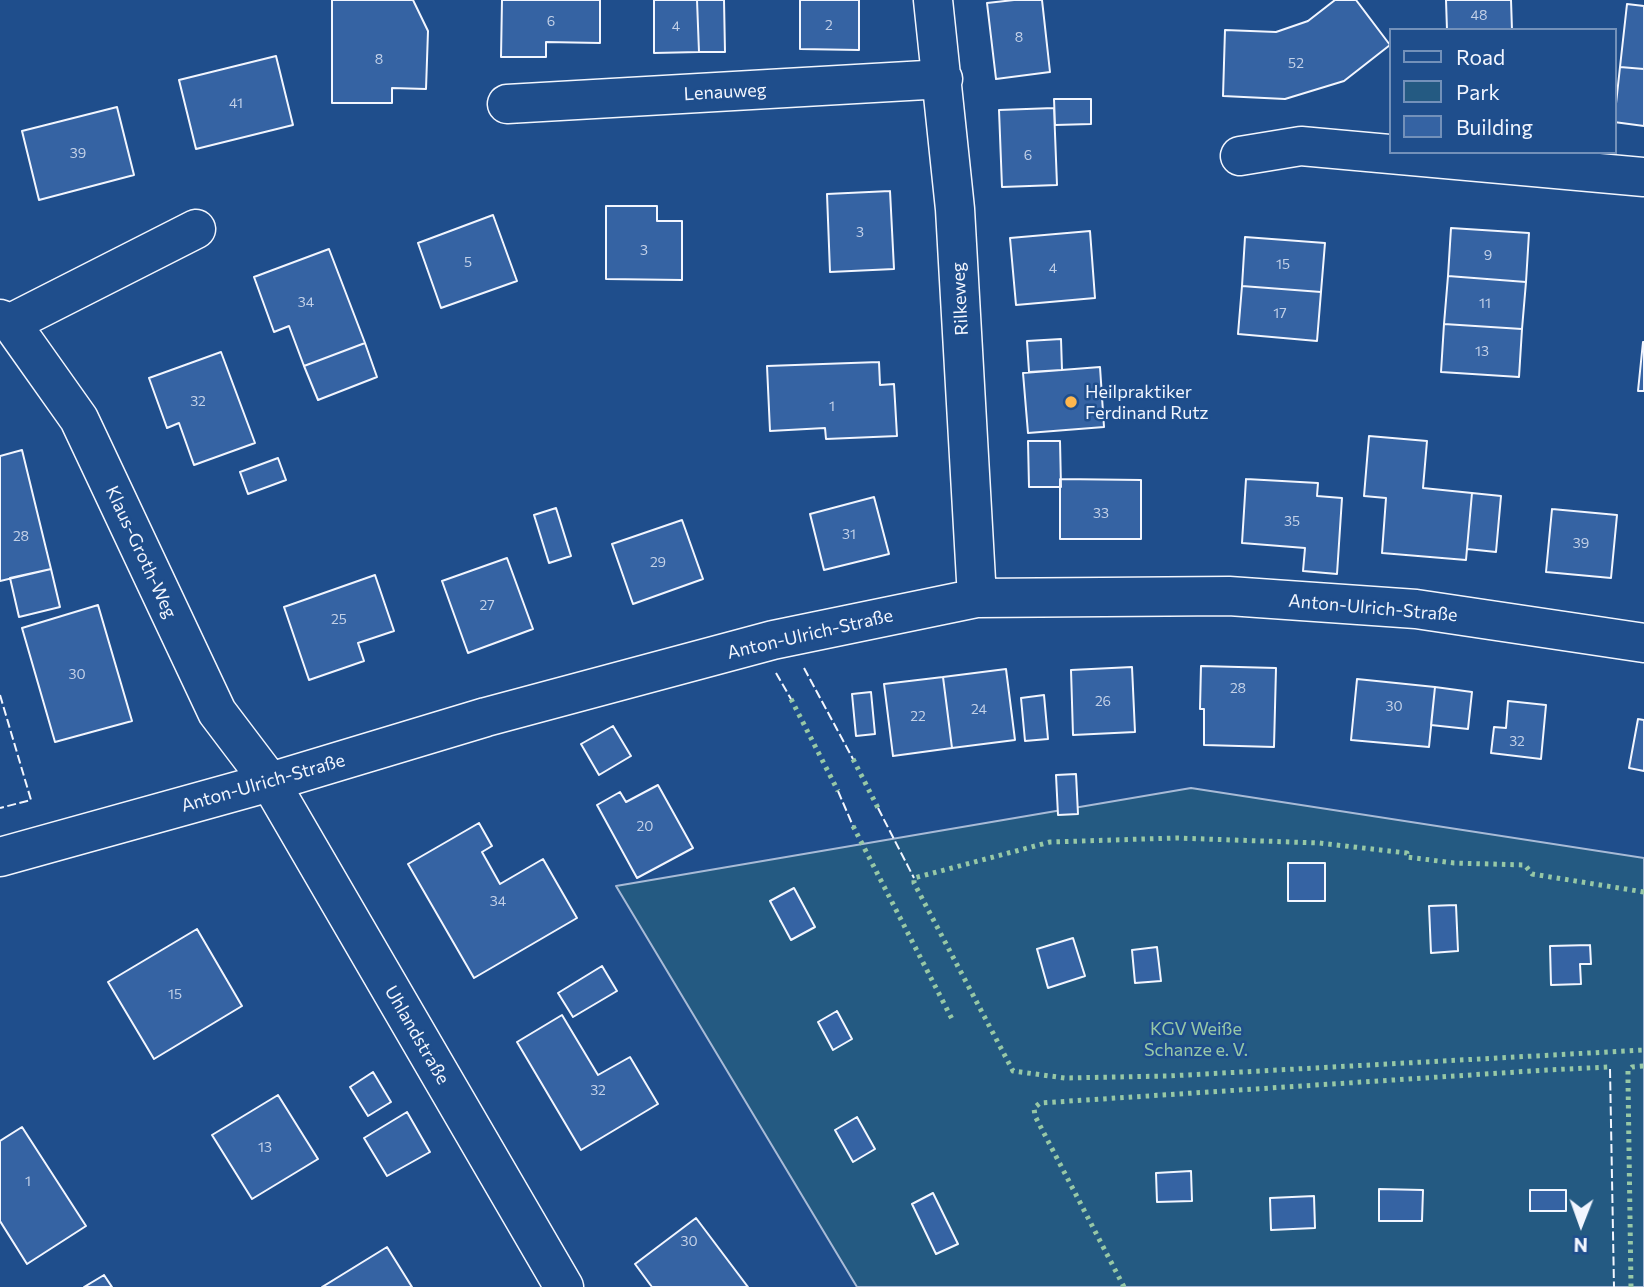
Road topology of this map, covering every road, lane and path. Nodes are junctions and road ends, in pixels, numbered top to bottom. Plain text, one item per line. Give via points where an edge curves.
1 (933, 0) edge
2 (943, 79) junction
3 (507, 104) dead end
4 (1388, 153) edge
5 (1397, 154) edge
6 (1240, 156) dead end
7 (1644, 177) edge
8 (196, 229) dead end
9 (6, 321) edge
10 (977, 598) junction
11 (1644, 643) edge
12 (270, 782) junction
13 (0, 857) edge
14 (564, 1287) edge

1 - 2 street, Rilkeweg
2 - 3 street, Lenauweg
2 - 10 street, Rilkeweg
4 - 6 street via 1301,145
5 - 7 street
8 - 9 street, Klaus-Groth-Weg
9 - 12 street, Klaus-Groth-Weg via 79,419 217,712
10 - 11 street, Anton-Ulrich-Straße via 1229,596 1416,608
10 - 12 street, Anton-Ulrich-Straße via 773,640 486,717
12 - 13 street, Anton-Ulrich-Straße
12 - 14 street, Uhlandstraße

